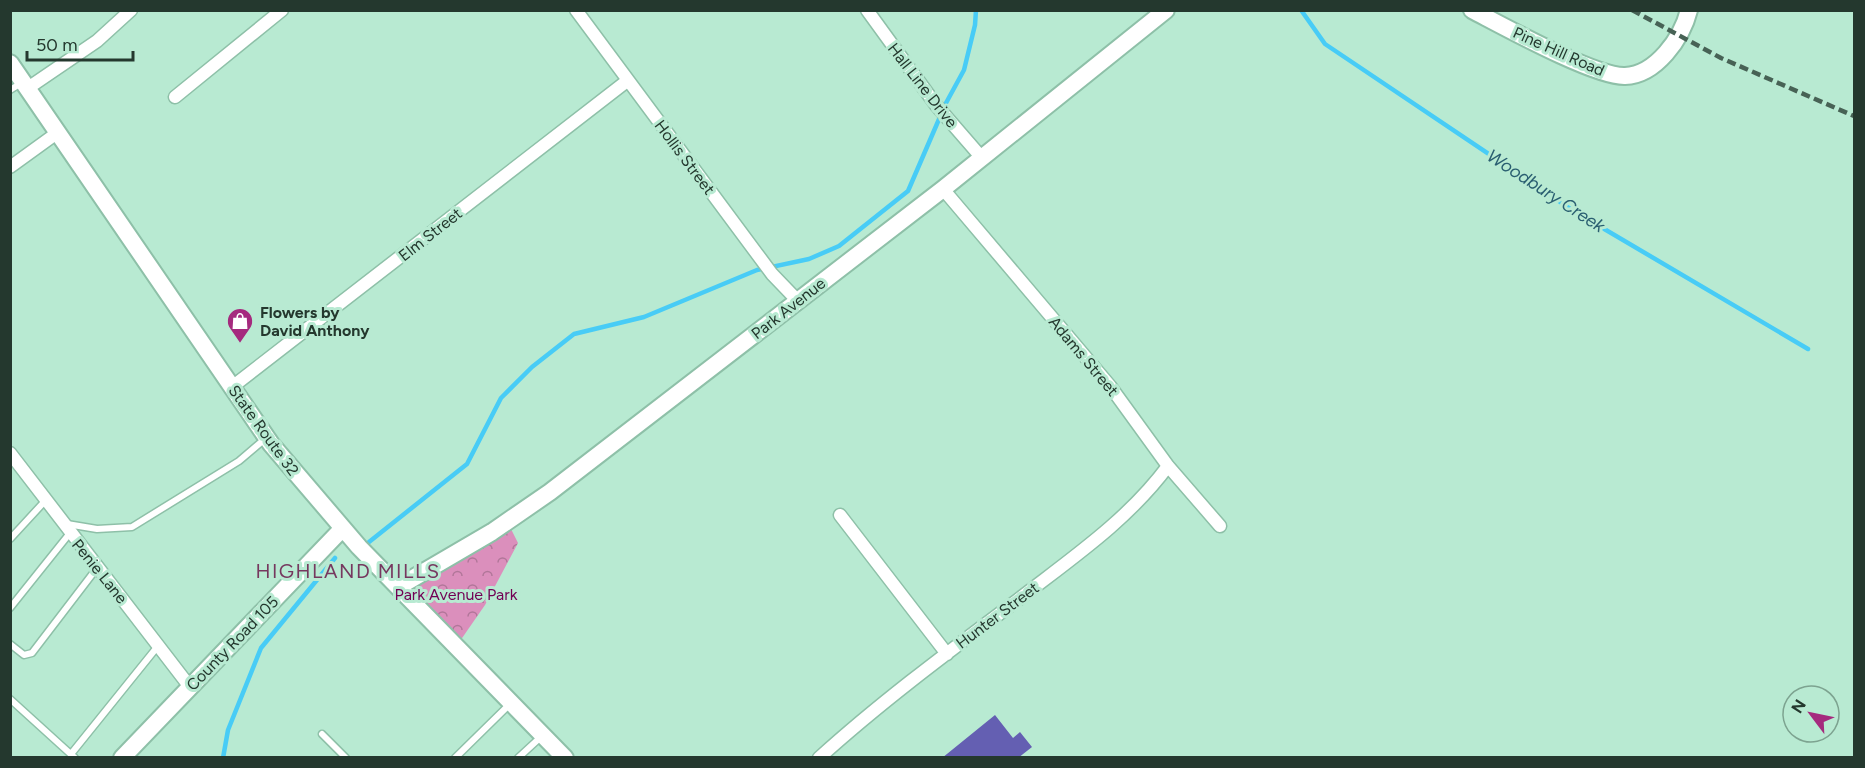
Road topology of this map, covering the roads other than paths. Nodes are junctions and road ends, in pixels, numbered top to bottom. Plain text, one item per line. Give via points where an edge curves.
1 (131, 10) edge
2 (282, 10) edge
3 (576, 10) edge
4 (867, 10) edge
5 (1166, 10) edge
6 (1472, 10) edge
7 (1689, 10) edge
8 (10, 63) edge
9 (627, 81) junction
10 (21, 86) edge
11 (175, 97) dead end
12 (57, 133) junction
13 (982, 158) junction
14 (10, 167) edge
15 (943, 189) junction
16 (797, 300) junction
17 (232, 387) junction
18 (266, 437) junction
19 (10, 453) edge
20 (1168, 466) junction
21 (45, 501) junction
22 (840, 514) dead end
23 (62, 523) junction
24 (1220, 526) dead end
25 (342, 529) junction
26 (70, 533) junction
27 (10, 539) edge
28 (97, 568) junction
29 (398, 587) junction
30 (10, 608) edge
31 (10, 644) edge
32 (158, 646) junction
33 (946, 654) junction
34 (190, 687) junction
35 (10, 699) edge
36 (511, 702) junction
37 (322, 734) dead end
38 (543, 735) junction
39 (833, 753) edge
40 (73, 756) edge
41 (122, 758) edge
42 (346, 758) edge
43 (455, 758) edge
44 (518, 758) edge
45 (565, 758) edge
46 (819, 758) edge

1 - 10 street via 97,41
2 - 11 street
3 - 9 street, Hollis Street
4 - 13 street, Hall Line Drive via 940,109
5 - 13 street, Park Avenue
6 - 7 street, Pine Hill Road via 1596,70 1625,76 1651,67 1663,56
8 - 10 street, State Route 32
9 - 16 street, Hollis Street via 772,274
9 - 17 street, Elm Street
10 - 12 street, State Route 32
12 - 14 street
12 - 17 street, State Route 32
13 - 15 street, Park Avenue
15 - 16 street, Park Avenue
15 - 20 street, Adams Street via 1110,386
16 - 29 street, Park Avenue via 550,492 492,532
17 - 18 street, State Route 32
18 - 23 lane via 239,461 132,527 97,529
18 - 25 street, State Route 32
19 - 21 street, Penie Lane
20 - 24 street, Adams Street
20 - 33 street, Hunter Street via 1137,504 1084,549
21 - 23 street, Penie Lane
21 - 27 lane
22 - 33 street
23 - 26 street, Penie Lane
25 - 29 street, State Route 32
25 - 34 street, County Road 105
26 - 28 street, Penie Lane
26 - 30 lane
28 - 31 lane via 32,653 24,655
28 - 32 street, Penie Lane
29 - 36 street, State Route 32
32 - 34 street, Penie Lane
32 - 40 lane
33 - 39 street, Hunter Street
34 - 41 street, County Road 105
35 - 40 lane
36 - 38 street, State Route 32
36 - 43 lane
37 - 42 lane
38 - 44 lane
38 - 45 street, State Route 32
39 - 46 street, Hunter Street

